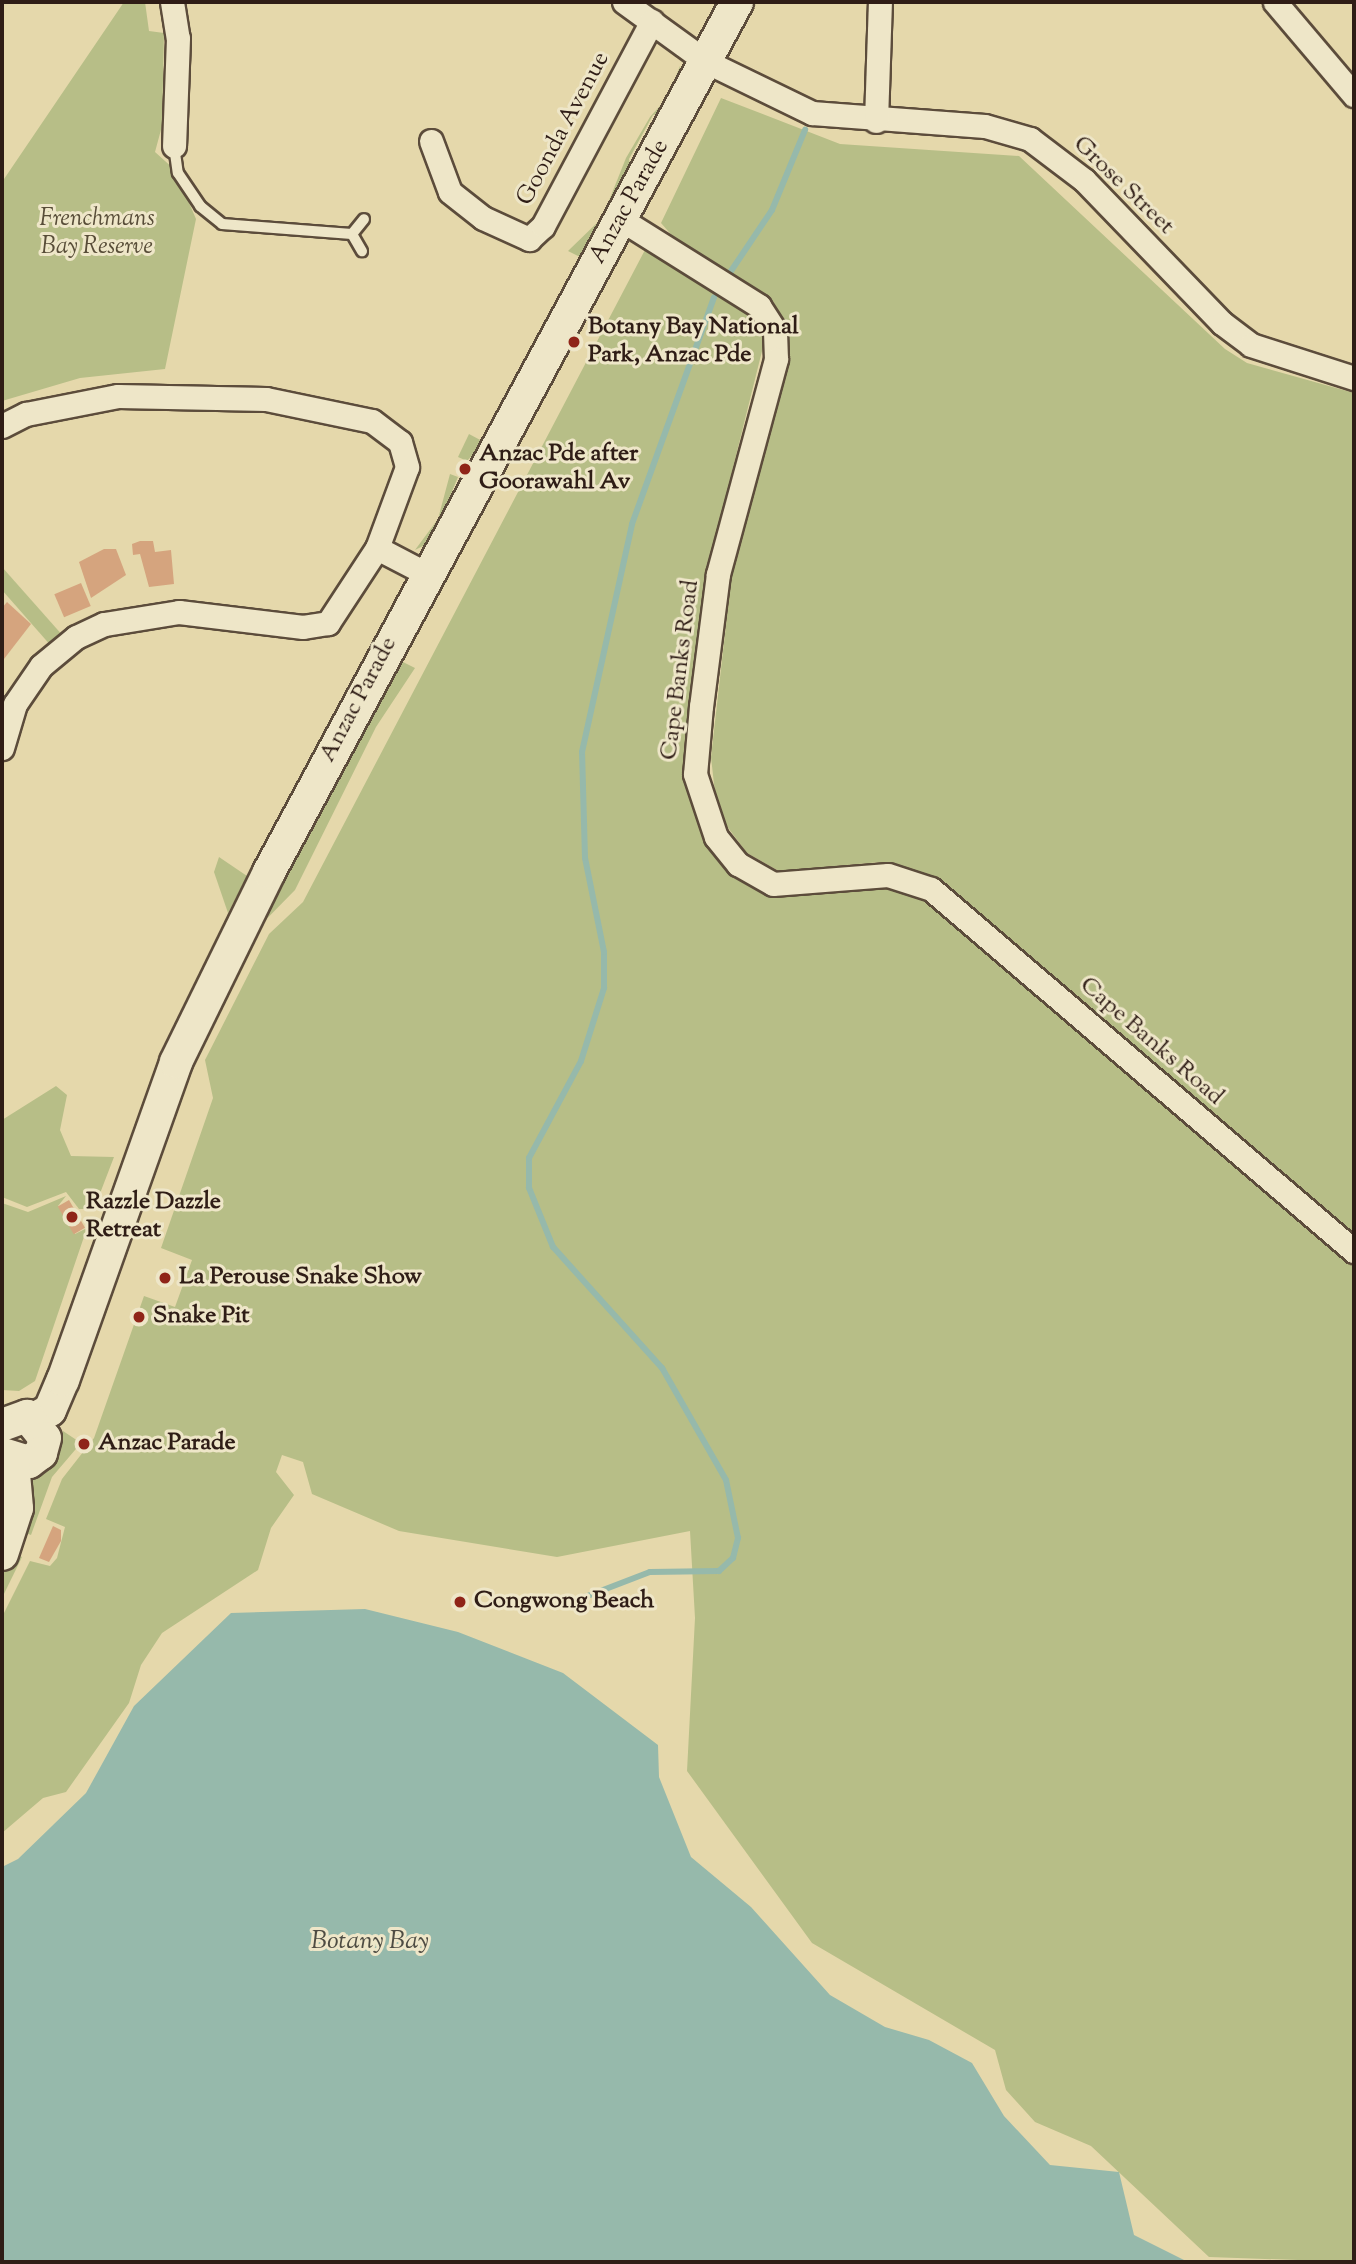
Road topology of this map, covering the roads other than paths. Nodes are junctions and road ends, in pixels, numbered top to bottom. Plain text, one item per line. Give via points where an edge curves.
1 (172, 2) edge
2 (624, 2) edge
3 (737, 2) edge
4 (880, 2) edge
5 (1275, 2) edge
6 (652, 21) junction
7 (707, 62) junction
8 (1354, 95) edge
9 (876, 121) junction
10 (431, 141) dead end
11 (174, 146) joint
12 (364, 219) dead end
13 (622, 220) junction
14 (352, 234) junction
15 (362, 251) dead end
16 (1354, 377) edge
17 (2, 426) edge
18 (377, 548) junction
19 (427, 574) junction
20 (2, 748) edge
21 (1354, 1251) edge
22 (34, 1419) junction
23 (2, 1425) edge
24 (8, 1458) edge
25 (2, 1554) edge

1 - 11 street via 178,38
2 - 6 street, Grose Street
3 - 7 main road, Anzac Parade
4 - 9 street
5 - 8 street
6 - 7 street, Grose Street
6 - 10 street, Goonda Avenue via 543,226 529,239 483,218 450,192
7 - 9 street, Grose Street via 803,109
7 - 13 main road, Anzac Parade
9 - 16 street, Grose Street via 985,126 1030,139 1084,180 1251,345
11 - 14 lane via 178,173 200,206 222,224
12 - 14 lane
13 - 19 main road, Anzac Parade
13 - 21 street, Cape Banks Road via 759,306 775,331 776,359 718,574 701,706 695,774 716,837 738,864 774,884 888,875 931,890
14 - 15 lane
17 - 18 street via 26,414 118,396 266,399 339,410 372,421 400,442 407,467
18 - 19 street
18 - 20 street via 334,617 320,627 172,612 119,620 76,637 22,691
19 - 22 main road, Anzac Parade via 192,1026 71,1362 50,1410
22 - 23 main road via 16,1416
22 - 24 main road via 44,1431 43,1450 32,1461
24 - 25 main road via 18,1508

